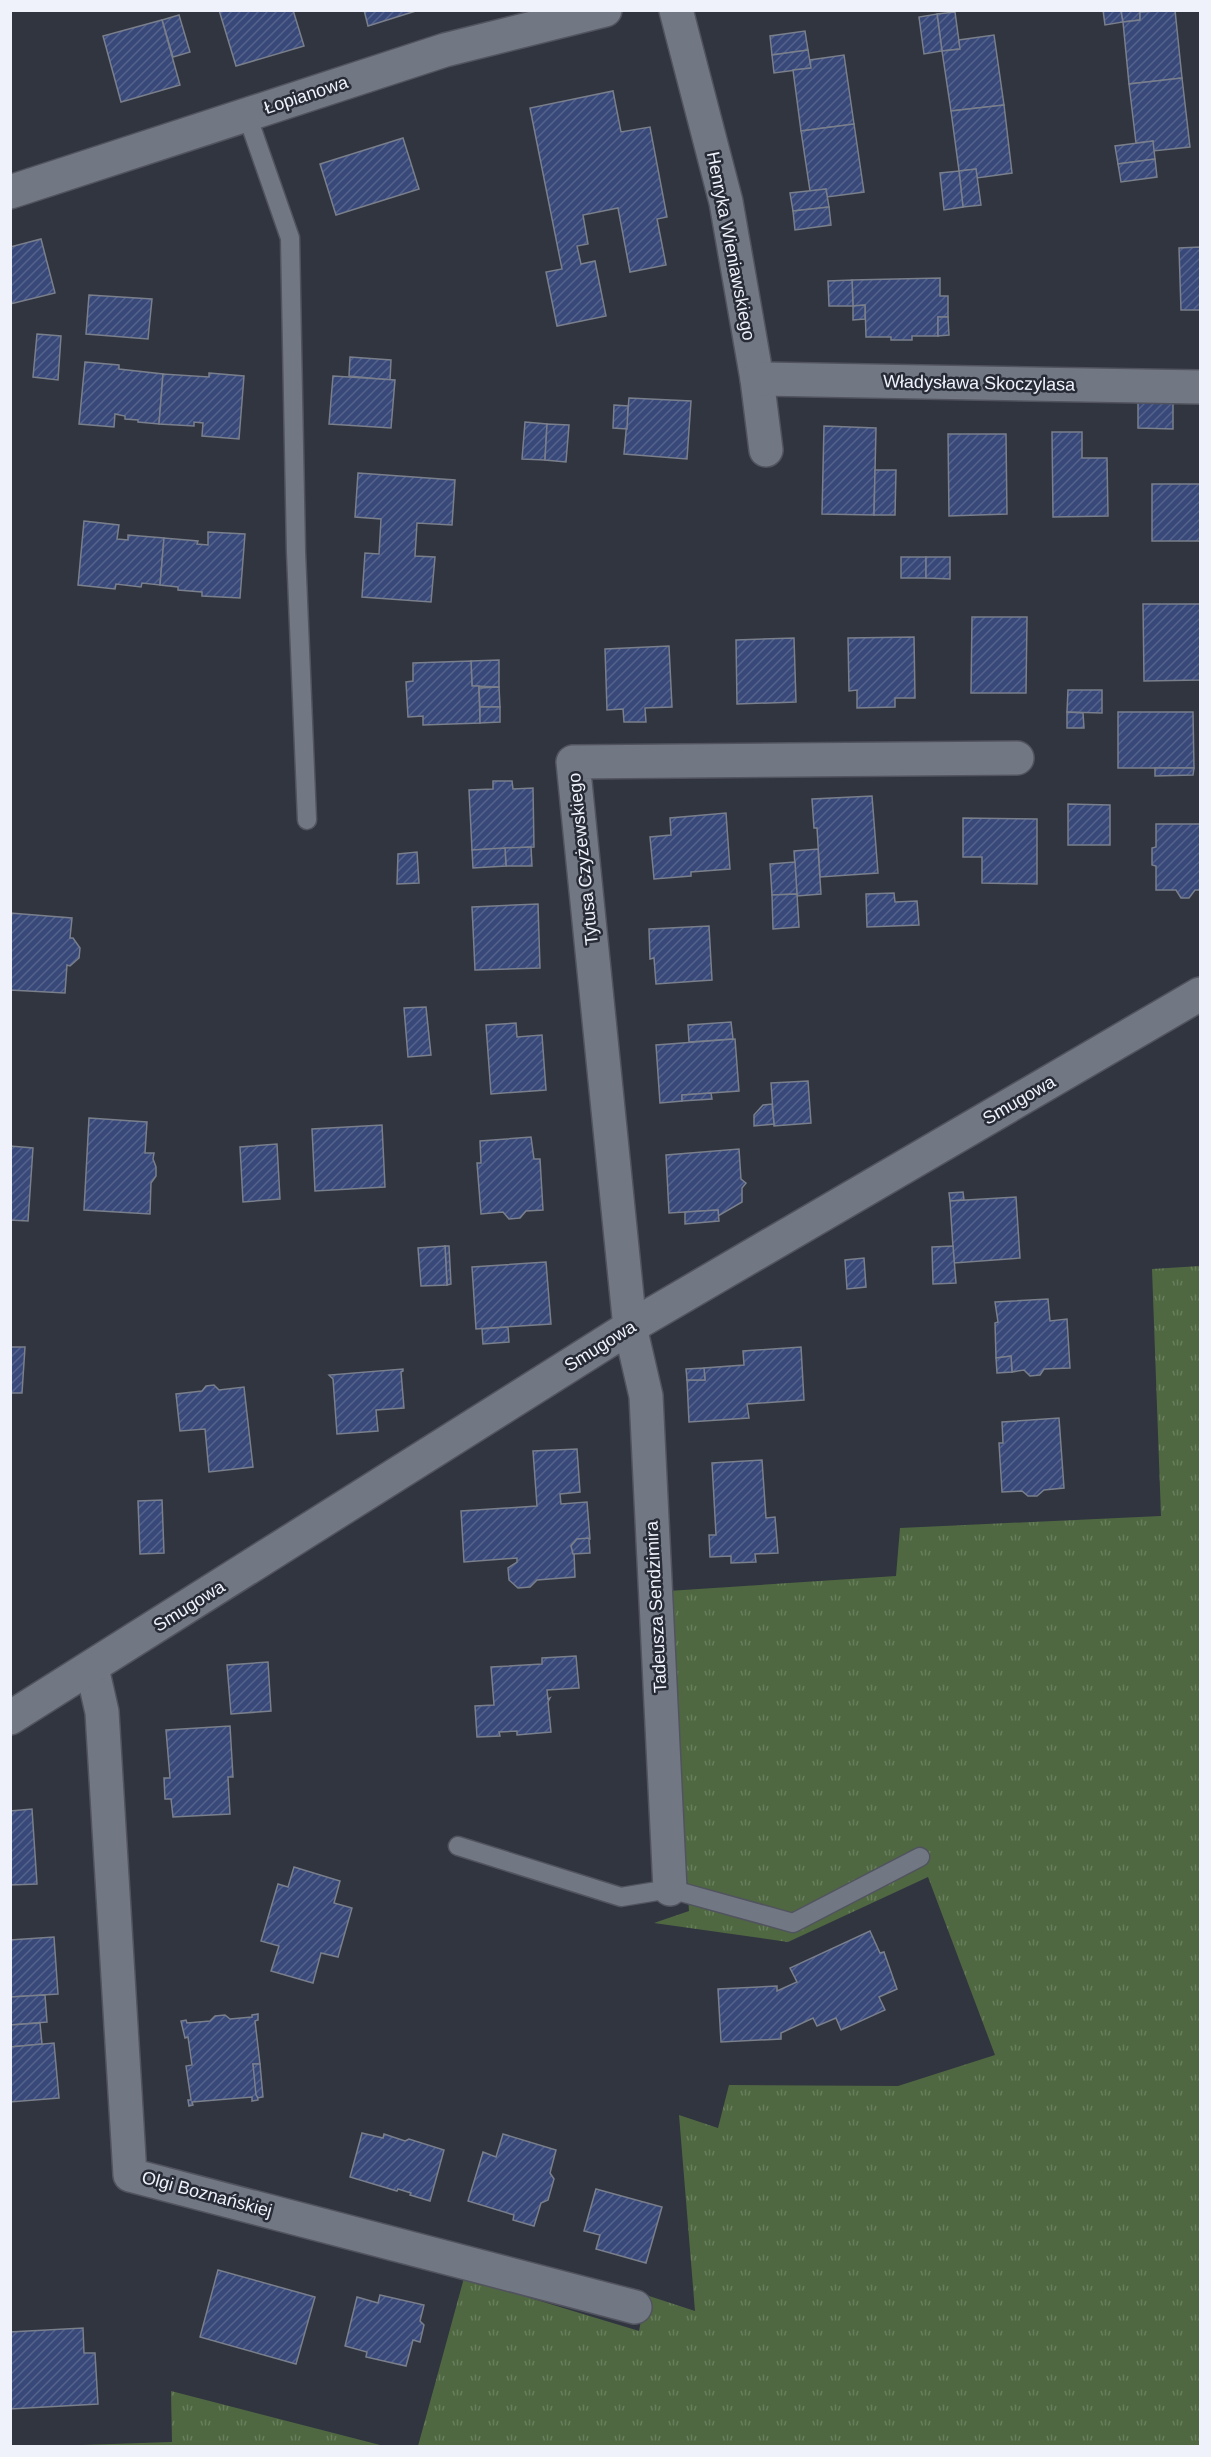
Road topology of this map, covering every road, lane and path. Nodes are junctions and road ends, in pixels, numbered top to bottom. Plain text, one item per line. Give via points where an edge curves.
1 (605, 10) edge
2 (676, 10) edge
3 (247, 115) junction
4 (10, 192) edge
5 (757, 379) junction
6 (1200, 387) edge
7 (766, 450) dead end
8 (1017, 758) dead end
9 (307, 820) dead end
10 (1200, 994) edge
11 (630, 1327) junction
12 (92, 1668) junction
13 (10, 1718) edge
14 (458, 1846) dead end
15 (920, 1857) dead end
16 (670, 1889) junction
17 (635, 2307) dead end

1 - 3 street, Łopianowa via 445,50
2 - 5 street, Henryka Wieniawskiego via 726,202
3 - 4 street, Łopianowa
3 - 9 lane via 290,238 296,552
5 - 6 street, Władysława Skoczylasa
5 - 7 street, Henryka Wieniawskiego
8 - 11 street, Tytusa Czyżewskiego via 573,762
10 - 11 street, Smugowa
11 - 12 street, Smugowa
11 - 16 street, Tadeusza Sendzimira via 646,1396
12 - 13 street, Smugowa
12 - 17 street, Olgi Boznańskiej via 102,1712 130,2175
14 - 16 lane via 621,1897
15 - 16 lane via 793,1923

